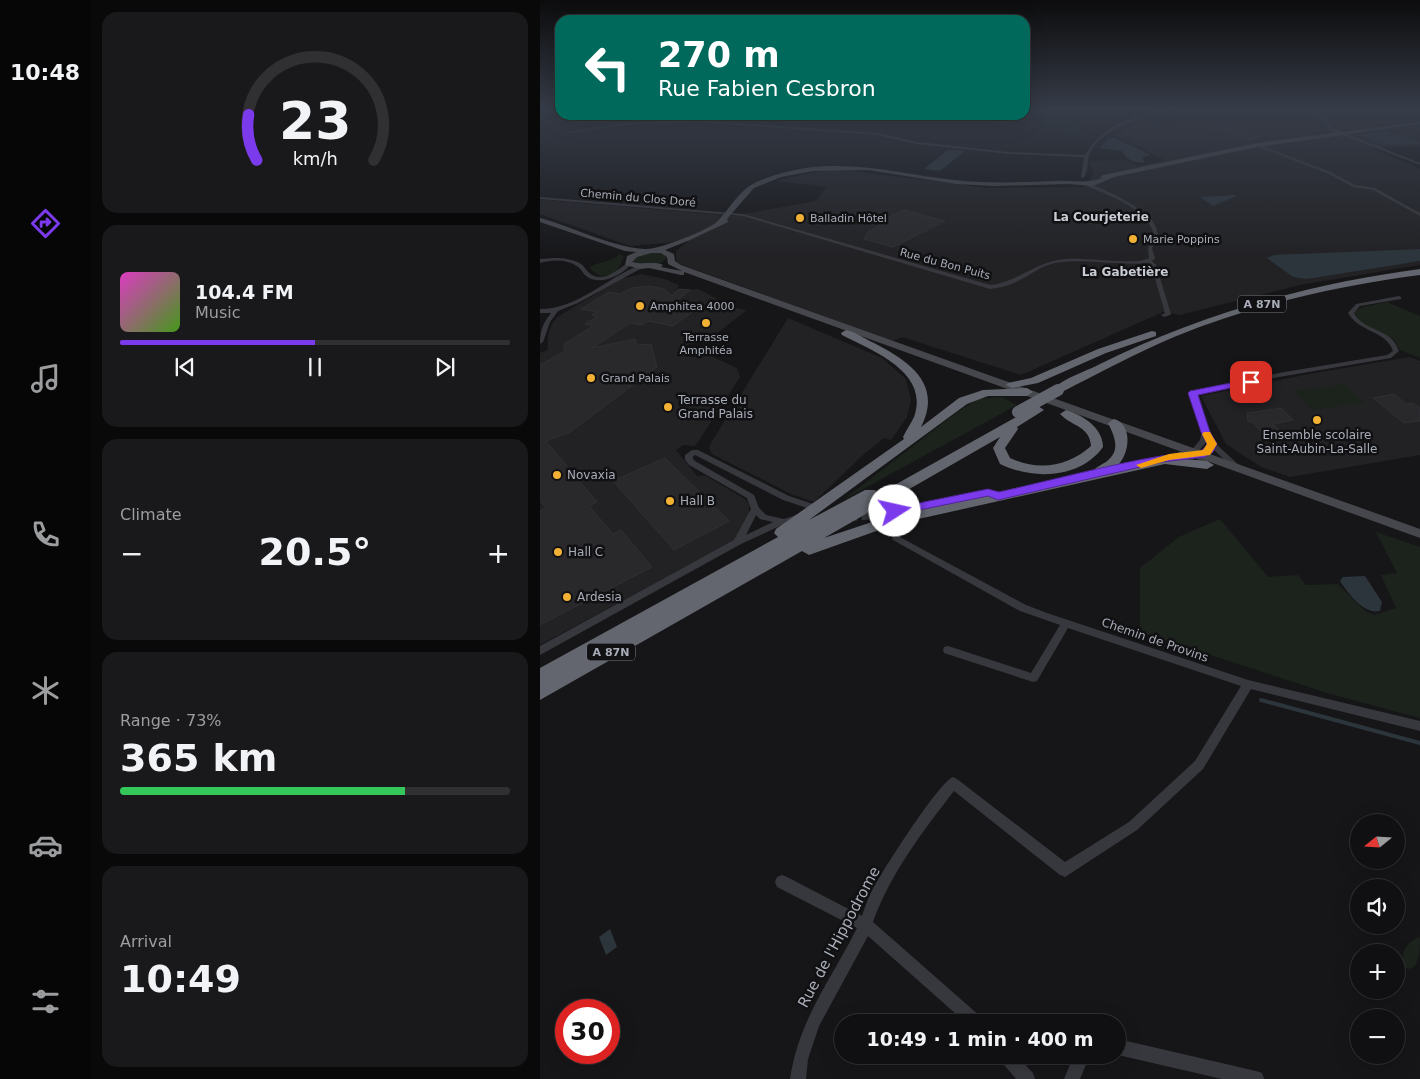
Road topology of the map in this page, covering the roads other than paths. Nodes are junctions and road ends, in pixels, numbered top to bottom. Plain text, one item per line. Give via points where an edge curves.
1 (1085, 158) edge
2 (1194, 158) edge
3 (1291, 158) edge
4 (1406, 158) edge
5 (1420, 164) edge
6 (1330, 173) junction
7 (1088, 179) junction
8 (1356, 181) junction
9 (1351, 182) junction
10 (1088, 185) joint
11 (1368, 187) junction
12 (1101, 191) junction
13 (540, 198) edge
14 (1420, 215) edge
15 (730, 216) junction
16 (540, 220) edge
17 (757, 220) junction
18 (688, 239) junction
19 (600, 240) junction
20 (649, 251) junction
21 (669, 256) junction
22 (540, 261) edge
23 (630, 261) junction
24 (1149, 261) junction
25 (652, 266) junction
26 (640, 267) junction
27 (1420, 272) edge
28 (1420, 276) edge
29 (1399, 298) dead end
30 (763, 300) junction
31 (540, 311) edge
32 (555, 311) junction
33 (1233, 313) junction
34 (1164, 315) dead end
35 (846, 333) junction
36 (540, 342) edge
37 (1006, 388) junction
38 (1063, 391) junction
39 (1027, 392) joint
40 (1066, 414) junction
41 (1022, 416) junction
42 (1117, 428) junction
43 (1206, 432) junction
44 (1212, 444) junction
45 (901, 448) junction
46 (1181, 456) junction
47 (1200, 457) junction
48 (1136, 466) junction
49 (1237, 467) junction
50 (1090, 476) junction
51 (998, 496) junction
52 (755, 509) junction
53 (809, 510) junction
54 (878, 514) tunnel mouth
55 (786, 521) junction
56 (1420, 534) edge
57 (896, 538) dead end
58 (738, 542) junction
59 (1420, 543) edge
60 (726, 574) junction
61 (682, 612) junction
62 (1066, 623) junction
63 (948, 650) dead end
64 (540, 651) edge
65 (540, 677) edge
66 (1034, 678) joint
67 (1248, 684) junction
68 (540, 692) edge
69 (1420, 726) edge
70 (782, 882) dead end
71 (866, 925) junction
72 (967, 1014) edge
73 (1126, 1049) edge
74 (1013, 1064) edge
75 (1078, 1064) edge
76 (798, 1079) edge
77 (1027, 1079) edge
78 (1072, 1079) edge
79 (1256, 1079) edge

1 - 7 street
2 - 7 main road
3 - 6 street
4 - 5 street
6 - 8 street
6 - 9 street
7 - 10 main road
7 - 12 street
7 - 15 main road via 984,184 875,169 838,167 804,170 752,187
8 - 9 street
8 - 11 street via 1370,185
9 - 11 street via 1354,186
10 - 12 street
11 - 14 street
12 - 24 street via 1129,204 1154,226 1156,234 1150,244 1152,258
13 - 15 street, Chemin du Clos Doré
15 - 17 street
15 - 17 street, Rue du Bon Puits
15 - 18 main road
16 - 19 main road
17 - 24 street, Rue du Bon Puits via 990,287 1009,285 1044,264 1060,261
18 - 20 main road
18 - 21 main road
19 - 20 main road via 628,249
19 - 23 main road
20 - 21 main road
20 - 23 main road
21 - 25 main road
21 - 30 main road via 678,267
22 - 23 street via 555,259 576,263 590,276 598,278 616,274
23 - 26 main road
24 - 34 street via 1165,301 1168,314
25 - 26 main road
25 - 30 main road
26 - 32 street
27 - 33 highway, A 87N via 1328,288
28 - 38 highway, A 87N via 1334,292 1239,317 1164,345
29 - 43 street via 1358,305 1351,313 1357,322 1393,342 1396,348 1392,355 1193,393
30 - 35 main road
30 - 37 main road
31 - 32 street
32 - 36 street
33 - 37 highway via 1207,317 1136,339 1034,381
33 - 38 highway, A 87N via 1148,345
35 - 37 main road
35 - 45 highway via 900,361 919,382 924,399 920,419
37 - 39 highway
37 - 40 main road
37 - 45 highway via 973,395
38 - 41 highway, A 87N
39 - 42 main road
40 - 41 highway via 1095,433 1097,447 1074,464 1046,470 1018,468 1004,461 1000,454 1001,442
40 - 42 main road
41 - 60 highway, A 87N
41 - 61 highway, A 87N
42 - 46 main road
42 - 47 main road
42 - 50 highway via 1123,444 1118,459
43 - 44 street
43 - 47 street
44 - 47 street via 1210,450
44 - 49 street
45 - 53 highway
46 - 47 main road
46 - 48 highway
47 - 48 highway
47 - 49 main road
47 - 59 main road
48 - 50 highway
49 - 56 main road
50 - 51 highway
51 - 54 street via 988,492
51 - 61 highway via 893,520 840,537
52 - 53 street via 753,500 747,495 690,461 689,456 695,452
52 - 55 street via 766,519
52 - 58 street
53 - 55 street
53 - 60 highway
55 - 58 street
57 - 62 street, Chemin de Provins via 1023,608
58 - 64 street
60 - 65 highway, A 87N
61 - 68 highway, A 87N
62 - 66 street
62 - 67 street, Chemin de Provins
63 - 66 street
67 - 69 street, Chemin de Provins
67 - 71 street, Rue de l'Hippodrome via 1199,765 1133,826 1065,870 953,783 928,814 878,892
70 - 71 street
71 - 72 street
71 - 76 street, Rue de l'Hippodrome via 815,1016 798,1063
73 - 79 street
74 - 77 street
75 - 78 street

